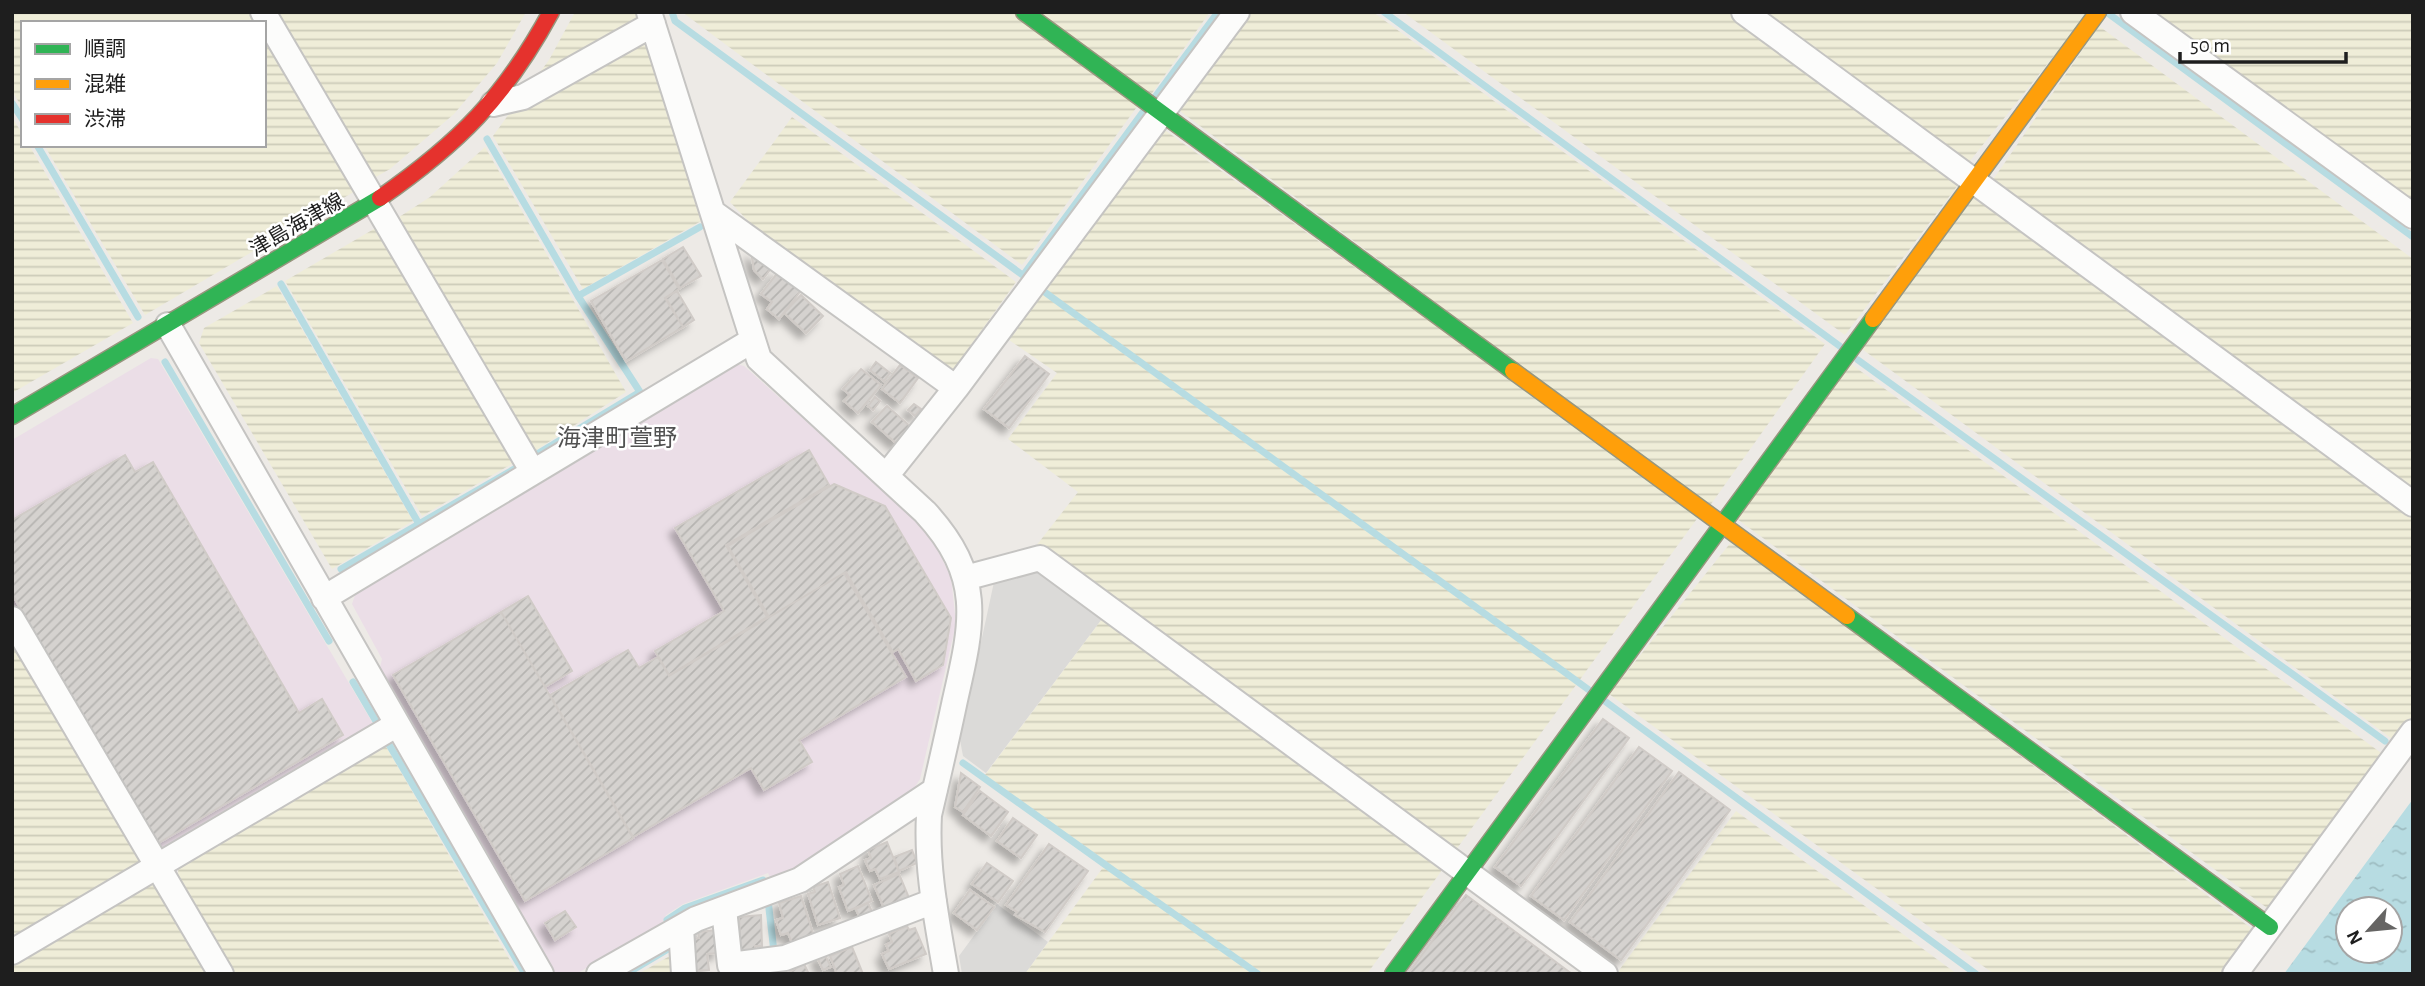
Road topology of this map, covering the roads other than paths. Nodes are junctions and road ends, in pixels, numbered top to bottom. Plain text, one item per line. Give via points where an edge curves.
1 (263, 12) edge
2 (551, 12) edge
3 (1024, 12) edge
4 (1237, 12) edge
5 (1744, 12) edge
6 (2098, 12) edge
7 (2133, 12) edge
8 (651, 18) edge
9 (493, 103) junction
10 (1162, 113) junction
11 (1974, 181) junction
12 (376, 203) junction
13 (715, 214) junction
14 (2413, 216) edge
15 (168, 325) junction
16 (753, 340) junction
17 (956, 388) junction
18 (12, 416) edge
19 (533, 472) junction
20 (886, 477) junction
21 (2413, 504) edge
22 (1724, 526) junction
23 (965, 578) junction
24 (324, 598) junction
25 (12, 619) edge
26 (396, 725) junction
27 (2413, 732) edge
28 (935, 790) junction
29 (158, 866) junction
30 (1467, 872) junction
31 (934, 901) junction
32 (724, 909) junction
33 (2270, 927) junction
34 (681, 928) junction
35 (12, 951) edge
36 (221, 974) edge
37 (541, 974) edge
38 (599, 974) edge
39 (684, 974) edge
40 (946, 974) edge
41 (1393, 974) edge
42 (1605, 974) edge
43 (2235, 974) edge

1 - 12 street
2 - 9 street, 津島海津線
3 - 10 street
4 - 10 street
5 - 11 street
6 - 11 street
7 - 14 street
8 - 9 street via 523,97
8 - 13 street
9 - 12 street, 津島海津線 via 414,178
10 - 17 street
10 - 22 street
11 - 21 street
11 - 22 street
12 - 15 street, 津島海津線
12 - 19 street
13 - 16 street
13 - 17 street
15 - 18 street, 津島海津線
15 - 24 street
16 - 19 street
16 - 20 street via 759,359
17 - 20 street
19 - 24 street
20 - 23 street via 943,531
22 - 30 street
22 - 33 street
23 - 28 street via 970,635
23 - 30 street via 1040,558
24 - 26 street
25 - 29 street
26 - 29 street
26 - 37 street
27 - 33 street
28 - 31 street via 928,851
28 - 32 street via 800,880
29 - 35 street
29 - 36 street
30 - 41 street
30 - 42 street
31 - 32 street via 785,958 730,965
31 - 40 street
32 - 34 street
33 - 43 street
34 - 38 street
34 - 39 street

